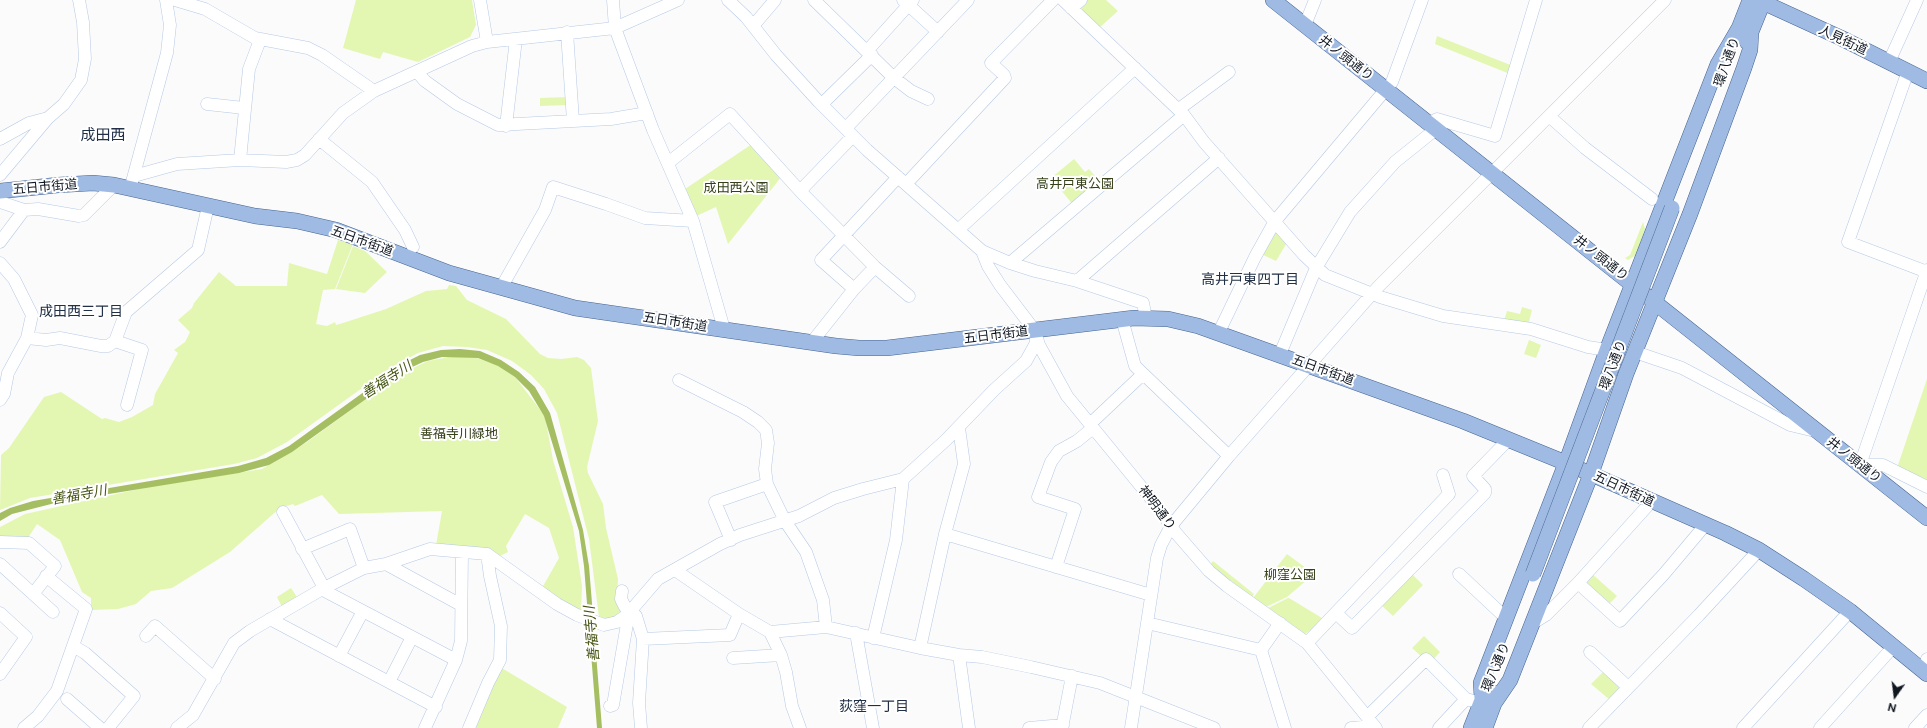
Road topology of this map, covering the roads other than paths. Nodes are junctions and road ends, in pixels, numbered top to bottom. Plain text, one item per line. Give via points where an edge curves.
1 (79, 0) edge
2 (166, 0) edge
3 (176, 0) edge
4 (480, 0) edge
5 (613, 0) edge
6 (678, 0) edge
7 (728, 0) edge
8 (775, 0) edge
9 (814, 0) edge
10 (968, 0) edge
11 (1053, 0) edge
12 (1081, 0) edge
13 (1273, 0) edge
14 (1315, 0) edge
15 (1422, 0) edge
16 (1536, 0) edge
17 (1665, 0) edge
18 (1918, 0) edge
19 (1759, 1) edge
20 (908, 2) edge
21 (1067, 4) edge
22 (1305, 25) junction
23 (753, 26) junction
24 (615, 28) junction
25 (1745, 30) junction
26 (567, 32) junction
27 (938, 32) junction
28 (516, 39) junction
29 (260, 40) junction
30 (487, 42) junction
31 (870, 53) junction
32 (1889, 62) junction
33 (1134, 68) junction
34 (1908, 71) junction
35 (417, 72) junction
36 (1229, 72) dead end
37 (894, 78) junction
38 (1927, 81) edge
39 (1386, 90) junction
40 (374, 91) junction
41 (928, 99) dead end
42 (207, 104) dead end
43 (822, 104) junction
44 (244, 108) junction
45 (1181, 112) junction
46 (647, 114) junction
47 (1549, 116) junction
48 (48, 118) junction
49 (573, 121) junction
50 (506, 126) junction
51 (1432, 126) junction
52 (849, 132) junction
53 (319, 138) junction
54 (0, 139) edge
55 (1219, 158) junction
56 (240, 160) junction
57 (668, 163) junction
58 (1492, 173) junction
59 (0, 175) edge
60 (902, 181) junction
61 (132, 182) junction
62 (114, 185) junction
63 (800, 191) junction
64 (0, 192) edge
65 (1652, 199) dead end
66 (0, 202) edge
67 (208, 206) junction
68 (24, 210) junction
69 (693, 221) junction
70 (1275, 221) junction
71 (959, 229) junction
72 (844, 236) junction
73 (0, 242) edge
74 (414, 247) dead end
75 (982, 250) junction
76 (0, 263) edge
77 (1010, 263) junction
78 (875, 267) junction
79 (1316, 268) junction
80 (1927, 271) edge
81 (1077, 281) junction
82 (1633, 284) junction
83 (501, 288) junction
84 (854, 289) junction
85 (1372, 294) junction
86 (910, 296) dead end
87 (1656, 301) junction
88 (1146, 318) junction
89 (1122, 319) junction
90 (724, 329) junction
91 (1035, 330) junction
92 (1219, 332) junction
93 (27, 338) junction
94 (115, 341) junction
95 (812, 342) junction
96 (1607, 350) junction
97 (1635, 352) junction
98 (1280, 354) junction
99 (1310, 365) junction
100 (1143, 374) junction
101 (679, 380) dead end
102 (0, 400) edge
103 (127, 405) dead end
104 (1092, 426) junction
105 (959, 428) junction
106 (1816, 431) junction
107 (1509, 439) junction
108 (1229, 456) junction
109 (1566, 463) junction
110 (1860, 465) junction
111 (1591, 474) junction
112 (1443, 475) dead end
113 (903, 479) junction
114 (767, 484) junction
115 (1927, 487) edge
116 (1651, 502) junction
117 (284, 512) dead end
118 (1927, 518) edge
119 (785, 521) junction
120 (1703, 524) junction
121 (1171, 526) junction
122 (945, 534) junction
123 (731, 540) junction
124 (0, 542) edge
125 (302, 549) junction
126 (1759, 550) junction
127 (462, 552) junction
128 (487, 554) junction
129 (0, 564) edge
130 (386, 564) junction
131 (1056, 567) junction
132 (364, 568) junction
133 (675, 570) junction
134 (1459, 574) dead end
135 (46, 576) junction
136 (1536, 576) junction
137 (1578, 582) junction
138 (322, 589) junction
139 (622, 592) dead end
140 (33, 594) junction
141 (1151, 594) junction
142 (461, 605) junction
143 (1850, 611) junction
144 (52, 612) dead end
145 (363, 612) junction
146 (629, 612) junction
147 (1336, 612) junction
148 (0, 613) edge
149 (740, 614) junction
150 (1506, 618) junction
151 (270, 619) junction
152 (1147, 623) junction
153 (1280, 623) junction
154 (1533, 623) junction
155 (826, 627) junction
156 (770, 632) junction
157 (856, 633) junction
158 (146, 636) dead end
159 (412, 637) junction
160 (873, 638) junction
161 (643, 640) junction
162 (1307, 643) junction
163 (73, 646) junction
164 (1894, 646) junction
165 (920, 648) junction
166 (1260, 650) junction
167 (1590, 652) dead end
168 (781, 655) junction
169 (959, 655) junction
170 (339, 656) junction
171 (734, 658) dead end
172 (456, 660) junction
173 (1926, 668) edge
174 (0, 674) edge
175 (1072, 676) junction
176 (215, 679) junction
177 (389, 682) junction
178 (1628, 687) junction
179 (1136, 697) junction
180 (67, 699) dead end
181 (1481, 701) junction
182 (610, 706) dead end
183 (436, 707) junction
184 (1927, 715) edge
185 (1372, 724) edge
186 (1063, 726) edge
187 (24, 728) edge
188 (100, 728) edge
189 (108, 728) edge
190 (177, 728) edge
191 (426, 728) edge
192 (469, 728) edge
193 (641, 728) edge
194 (800, 728) edge
195 (873, 728) edge
196 (969, 728) edge
197 (1029, 728) edge
198 (1132, 728) edge
199 (1214, 728) edge
200 (1285, 728) edge
201 (1352, 728) edge
202 (1439, 728) edge
203 (1471, 728) edge
204 (1485, 728) edge
205 (1589, 728) edge
206 (1743, 728) edge
207 (1820, 728) edge
208 (1915, 728) edge

1 - 48 street via 83,22 83,73 64,104
2 - 61 street via 170,25 167,53
3 - 29 street via 205,9
4 - 30 street
5 - 24 street
6 - 24 street
7 - 23 street
8 - 23 street
9 - 31 street
10 - 27 street
11 - 60 street via 991,63 1005,78
12 - 21 street
13 - 22 main road, 井ノ頭通り
14 - 22 street
15 - 39 street via 1392,82
16 - 51 street via 1495,136 1437,119
17 - 47 street
18 - 32 street
19 - 25 main road, 環八通り
19 - 32 main road, 人見街道
20 - 27 street
20 - 31 street
21 - 33 street
22 - 39 main road, 井ノ頭通り
23 - 43 street
24 - 26 street
24 - 46 street
25 - 82 main road via 1718,64
25 - 87 main road via 1750,50
25 - 136 main road, 環八通り, bridge via 1694,150
25 - 136 main road, 環八通り via 1714,123
26 - 28 street
26 - 49 street
27 - 37 street
28 - 30 street
28 - 50 street
29 - 40 street via 308,48
29 - 44 street via 250,69
30 - 35 street via 472,46
31 - 37 street
31 - 43 street
32 - 34 main road, 人見街道
33 - 45 street
33 - 71 street
34 - 38 main road, 人見街道
34 - 80 street via 1848,242
35 - 40 street
35 - 50 street via 425,81 457,104 498,125
36 - 45 street
37 - 41 street via 911,91
37 - 52 street
39 - 51 main road, 井ノ頭通り
39 - 70 street
40 - 53 street via 343,113
42 - 44 street
43 - 52 street
44 - 56 street
45 - 55 street
45 - 77 street
46 - 49 street
46 - 57 street
47 - 58 street
47 - 65 street via 1585,148
48 - 54 street via 29,123
48 - 59 street
49 - 50 street
51 - 58 main road, 井ノ頭通り
51 - 79 street via 1350,212
52 - 60 street
52 - 63 street
53 - 56 street via 305,155 297,160
53 - 74 street via 372,182
55 - 70 street
55 - 81 street
56 - 61 street via 177,164
57 - 63 street via 730,114
57 - 69 street
58 - 82 main road, 井ノ頭通り
58 - 85 street
60 - 71 street
60 - 72 street
61 - 62 main road, 五日市街道
61 - 67 main road, 五日市街道
62 - 64 main road, 五日市街道 via 58,185
62 - 68 street via 84,215 38,209
63 - 72 street
66 - 68 street
67 - 83 main road, 五日市街道 via 336,230 443,271
67 - 94 street via 198,250 126,312
68 - 73 street
69 - 83 street via 644,218 554,187 545,210
69 - 90 street
70 - 79 street
70 - 92 street
71 - 75 street
72 - 78 street
72 - 84 street via 821,260
75 - 77 street
75 - 91 street, 神明通り via 1000,285
76 - 93 street via 14,279 32,315
77 - 81 street
78 - 84 street
78 - 86 street
79 - 85 street via 1325,275
79 - 98 street
80 - 110 street
81 - 88 street via 1143,303
82 - 87 main road, 井ノ頭通り
82 - 96 main road
83 - 90 main road, 五日市街道 via 576,308
84 - 95 street
85 - 96 street via 1443,316 1531,329 1588,347
85 - 99 street
87 - 97 main road
87 - 106 main road, 井ノ頭通り
88 - 89 main road, 五日市街道
88 - 92 main road, 五日市街道 via 1173,320
89 - 91 main road, 五日市街道
89 - 100 street via 1134,366
90 - 95 main road, 五日市街道
91 - 95 main road, 五日市街道 via 887,348 859,348
91 - 104 street, 神明通り via 1040,346 1067,396
91 - 105 street via 1036,343 1026,362 994,390
92 - 98 main road, 五日市街道
93 - 94 street via 60,338 100,346 108,346
93 - 102 street via 8,373 4,394
94 - 103 street via 142,350
96 - 109 main road
97 - 106 street via 1682,368 1790,425
97 - 111 main road
98 - 99 main road, 五日市街道
99 - 107 main road, 五日市街道
99 - 108 street
100 - 104 street
100 - 108 street
101 - 114 street via 743,412 766,430
104 - 121 street, 神明通り
104 - 131 street via 1077,441 1059,450 1051,462 1038,497 1076,509
105 - 113 street
105 - 122 street via 964,464
106 - 110 main road, 井ノ頭通り
107 - 109 main road, 五日市街道
107 - 147 street via 1473,476 1485,489 1485,493 1352,628
108 - 121 street
109 - 111 main road, 五日市街道
109 - 150 main road
110 - 115 street via 1883,465
110 - 118 main road, 井ノ頭通り
111 - 116 main road, 五日市街道
111 - 154 main road
112 - 147 street via 1449,494
113 - 119 street via 834,498
113 - 160 street via 896,540
114 - 119 street
114 - 123 street via 715,502
116 - 120 main road, 五日市街道
116 - 137 street
117 - 125 street
119 - 123 street
119 - 155 street via 806,552 823,600
120 - 126 main road, 五日市街道
120 - 137 street via 1701,530 1664,574 1620,621
121 - 141 street via 1157,558
121 - 153 street, 神明通り via 1209,571
122 - 131 street
122 - 165 street
123 - 133 street
124 - 135 street via 28,543 55,566
125 - 132 street via 350,529
125 - 138 street
126 - 143 main road, 五日市街道
126 - 178 street
127 - 128 street
127 - 130 street via 430,549
127 - 142 street
128 - 146 street via 557,604 604,625
128 - 192 street via 500,626 500,660
129 - 140 street
130 - 132 street
130 - 142 street
131 - 141 street
132 - 138 street
133 - 146 street via 658,579
133 - 149 street
134 - 150 street
135 - 140 street
135 - 163 street via 86,609
136 - 181 main road, 環八通り
137 - 154 street via 1546,615
138 - 145 street
138 - 151 street
139 - 146 street via 621,599
140 - 144 street
141 - 152 street
142 - 172 street via 461,641
143 - 164 main road, 五日市街道
143 - 206 street
145 - 159 street
145 - 170 street
146 - 161 street via 636,616
146 - 182 street via 613,705
147 - 162 street
148 - 174 street via 26,637
149 - 156 street
149 - 161 street via 730,635
150 - 181 main road via 1481,683
151 - 170 street
151 - 176 street via 234,643
152 - 166 street
152 - 179 street
153 - 162 street, 神明通り
153 - 166 street
154 - 181 main road via 1510,680
155 - 156 street
155 - 157 street
156 - 168 street
157 - 160 street
157 - 195 street
158 - 176 street via 156,626
159 - 172 street
159 - 177 street
160 - 165 street
161 - 193 street via 639,703
162 - 185 street, 神明通り
163 - 187 street via 57,691 38,716
163 - 189 street via 85,653 134,696
164 - 173 main road, 五日市街道
164 - 207 street
165 - 169 street
166 - 200 street
167 - 178 street
168 - 171 street
168 - 194 street via 792,706
169 - 175 street via 982,657
169 - 196 street
170 - 177 street
172 - 183 street
175 - 179 street via 1100,683
175 - 186 street
176 - 190 street via 193,715
177 - 183 street
178 - 205 street
179 - 198 street
179 - 199 street
180 - 188 street
181 - 185 street via 1426,659
181 - 202 street
181 - 203 main road, 環八通り
181 - 204 main road, 環八通り
183 - 191 street
184 - 208 street
185 - 201 street
186 - 197 street

